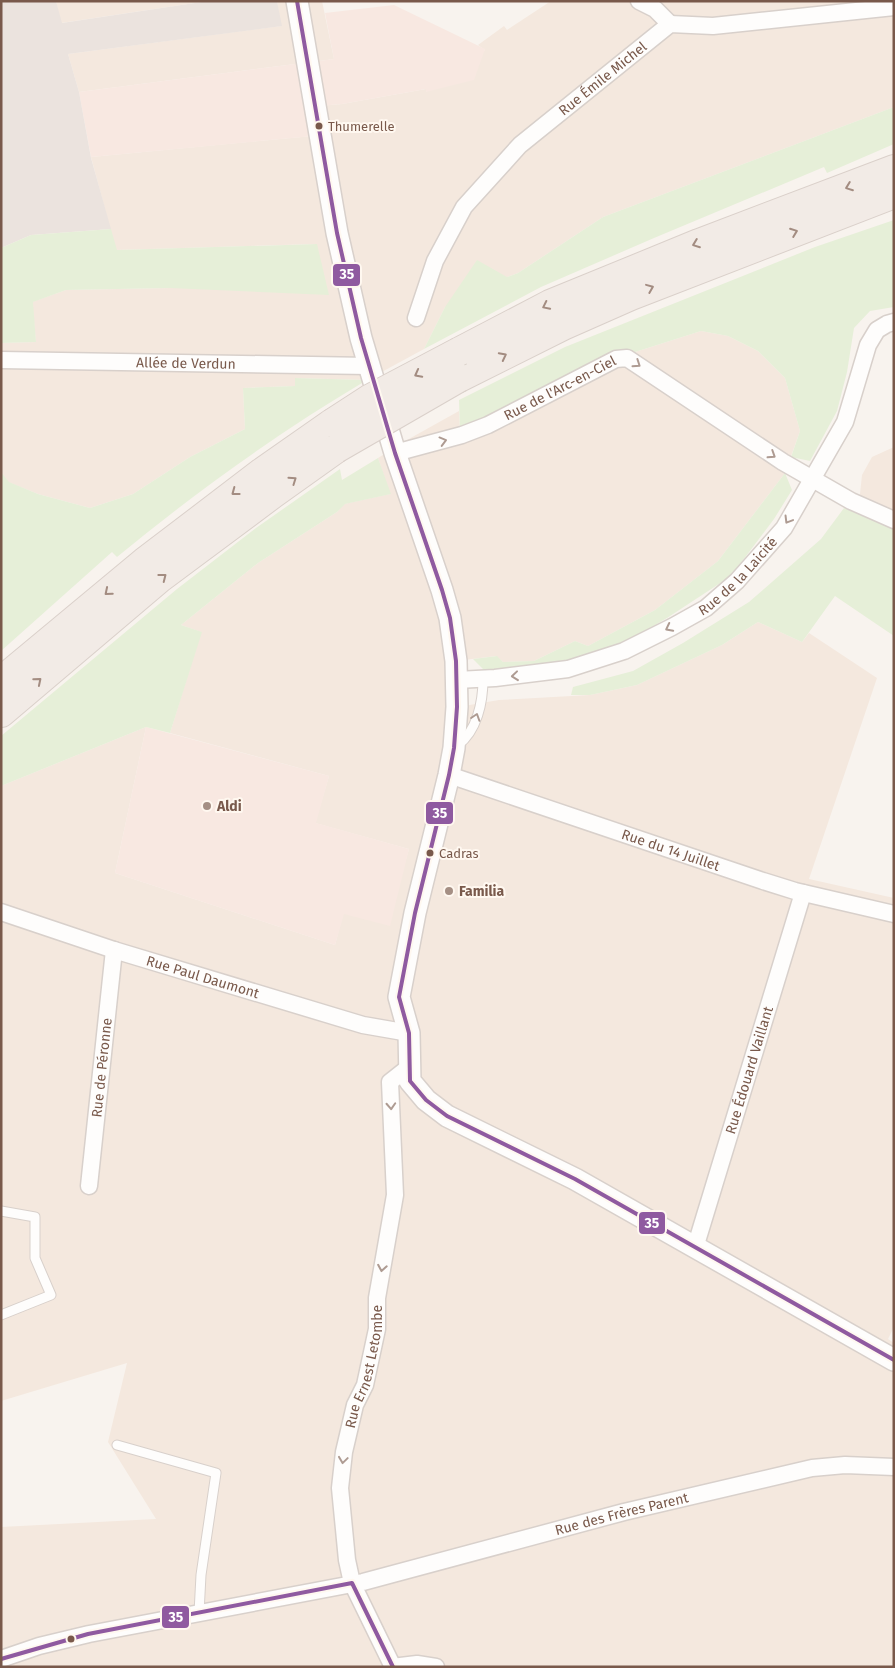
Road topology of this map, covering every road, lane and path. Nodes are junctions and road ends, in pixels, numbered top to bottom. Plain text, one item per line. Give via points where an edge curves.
1 (297, 1) edge
2 (639, 1) edge
3 (894, 7) edge
4 (670, 24) junction
5 (894, 169) edge
6 (894, 194) edge
7 (416, 318) dead end
8 (894, 322) edge
9 (1, 360) edge
10 (370, 366) junction
11 (396, 453) junction
12 (813, 478) junction
13 (894, 520) edge
14 (483, 679) junction
15 (457, 680) junction
16 (1, 681) edge
17 (1, 713) edge
18 (454, 748) junction
19 (449, 775) junction
20 (803, 893) junction
21 (1, 912) edge
22 (894, 914) edge
23 (114, 950) junction
24 (409, 1033) junction
25 (409, 1067) junction
26 (89, 1186) dead end
27 (1, 1211) edge
28 (695, 1248) junction
29 (1, 1315) edge
30 (894, 1360) edge
31 (117, 1445) dead end
32 (894, 1468) edge
33 (352, 1583) junction
34 (200, 1613) junction
35 (1, 1659) edge
36 (393, 1667) edge
37 (436, 1667) edge

1 - 10 street via 337,233
2 - 4 street via 655,9
3 - 4 street via 713,26
4 - 7 street, Rue Émile Michel via 520,145 494,173 464,208 435,261
5 -> 16 highway, bridge via 559,300 369,399 262,472 144,562
17 -> 6 highway, bridge via 159,579 336,449 459,378 563,326 631,296
8 - 12 street, Rue de la Laicité via 877,330 868,344 845,422
9 - 10 street, Allée de Verdun
10 - 11 street
11 -> 12 street, Rue de l'Arc-en-Ciel via 488,425 616,360 627,358 772,455
11 - 15 street via 450,618
12 - 13 street via 851,501
12 -> 14 street, Rue de la Laicité via 778,535 706,608 624,651 568,669
14 - 15 street, Rue de la Laicité
18 -> 14 lane via 472,732 483,692
15 - 18 street
18 - 19 street
19 - 20 street, Rue du 14 Juillet via 609,831
19 - 24 street via 415,913 399,997
20 - 22 street, Rue du 14 Juillet
20 - 28 street, Rue Édouard Vaillant
21 - 23 street, Rue Paul Daumont
23 - 24 street, Rue Paul Daumont via 363,1025
23 - 26 street, Rue de Péronne
24 - 25 street
25 - 28 street via 410,1082 447,1116 575,1179
25 -> 33 street, Rue Ernest Letombe via 390,1082 395,1195 377,1298 376,1329 365,1385 355,1405 344,1452 340,1488
27 - 29 lane via 35,1218 35,1258 51,1295
28 - 30 street
31 - 34 lane via 216,1474 201,1575
32 - 33 street, Rue des Frères Parent via 845,1465 812,1468 624,1512
33 - 34 street, Rue des Frères Parent
33 - 36 street, Rue Ernest Letombe
34 - 35 street, Rue des Frères Parent via 74,1637
36 - 37 street via 417,1664

